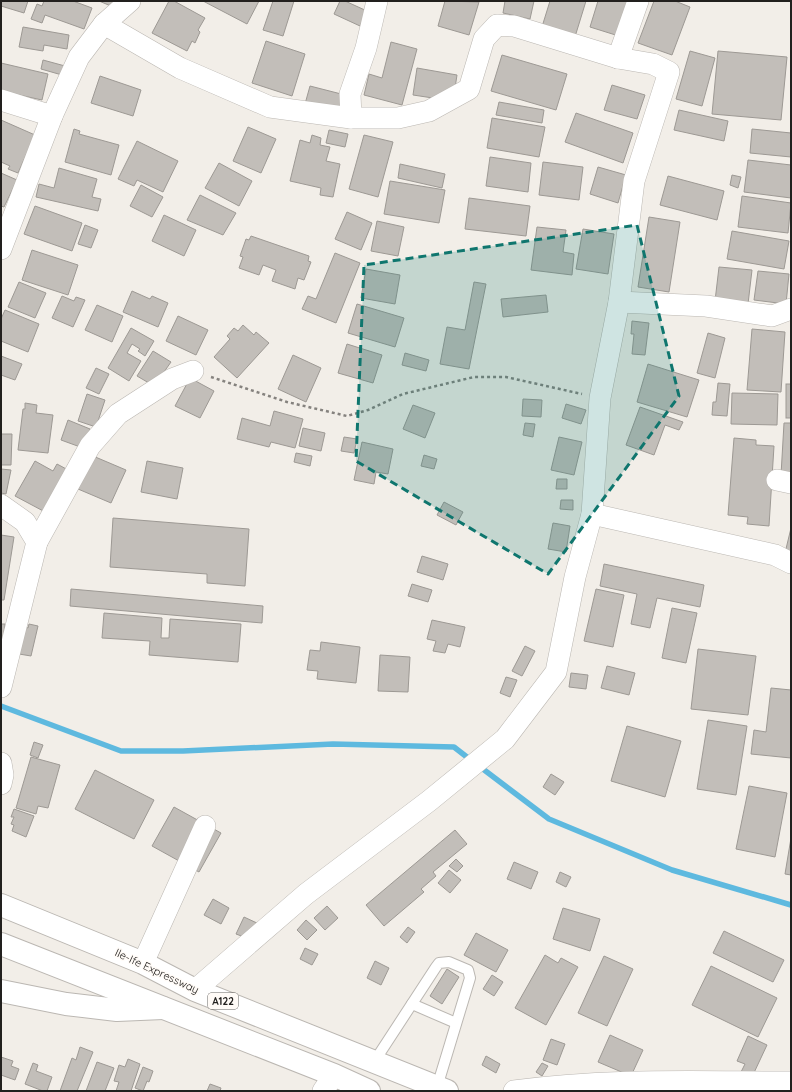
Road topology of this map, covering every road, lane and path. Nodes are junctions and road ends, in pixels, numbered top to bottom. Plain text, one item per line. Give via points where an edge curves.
1 (130, 1) edge
2 (377, 1) edge
3 (638, 1) edge
4 (104, 24) junction
5 (618, 58) junction
6 (1, 100) edge
7 (52, 116) junction
8 (351, 118) junction
9 (1, 249) edge
10 (619, 302) junction
11 (791, 309) edge
12 (193, 371) joint
13 (600, 398) junction
14 (1, 505) edge
15 (592, 514) junction
16 (37, 542) junction
17 (791, 563) edge
18 (3, 679) edge
19 (1, 763) edge
20 (1, 784) edge
21 (205, 826) dead end
22 (1, 905) edge
23 (1, 944) edge
24 (143, 963) junction
25 (195, 990) junction
26 (1, 991) edge
27 (412, 1004) junction
28 (163, 1008) junction
29 (456, 1023) junction
30 (374, 1062) junction
31 (791, 1082) edge
32 (328, 1083) edge
33 (442, 1089) edge
34 (369, 1091) edge
35 (514, 1091) edge

1 - 4 street
2 - 8 street via 366,48 350,94
3 - 5 street
4 - 7 street via 80,57
4 - 8 street via 180,68 270,108
5 - 8 street via 514,26 497,25 484,39 470,89 429,111 398,118
5 - 10 street via 653,64 669,72 634,181
6 - 7 street
7 - 9 street
10 - 11 street via 706,306 772,316
10 - 13 street
12 - 13 path via 287,402 347,416 368,410 403,394 474,377 506,377
12 - 16 street via 172,379 118,414 90,446
13 - 15 street
14 - 16 street via 25,522
15 - 17 street via 775,555
15 - 25 street via 575,577 556,672 505,739 429,801 306,894
16 - 18 street
19 - 20 street
21 - 24 street
22 - 24 main road, Ile-Ife Expressway / A122
23 - 28 main road, A122
24 - 25 main road, Ile-Ife Expressway / A122
25 - 30 main road, Ile-Ife Expressway / A122
26 - 28 main road via 66,1004 117,1010
27 - 29 lane
27 - 29 lane via 439,963 449,962 468,970 470,978
27 - 30 lane
28 - 32 main road, A122
29 - 33 lane
30 - 33 main road, Ile-Ife Expressway / A122
31 - 35 street via 608,1083 559,1085
32 - 34 main road, A122

